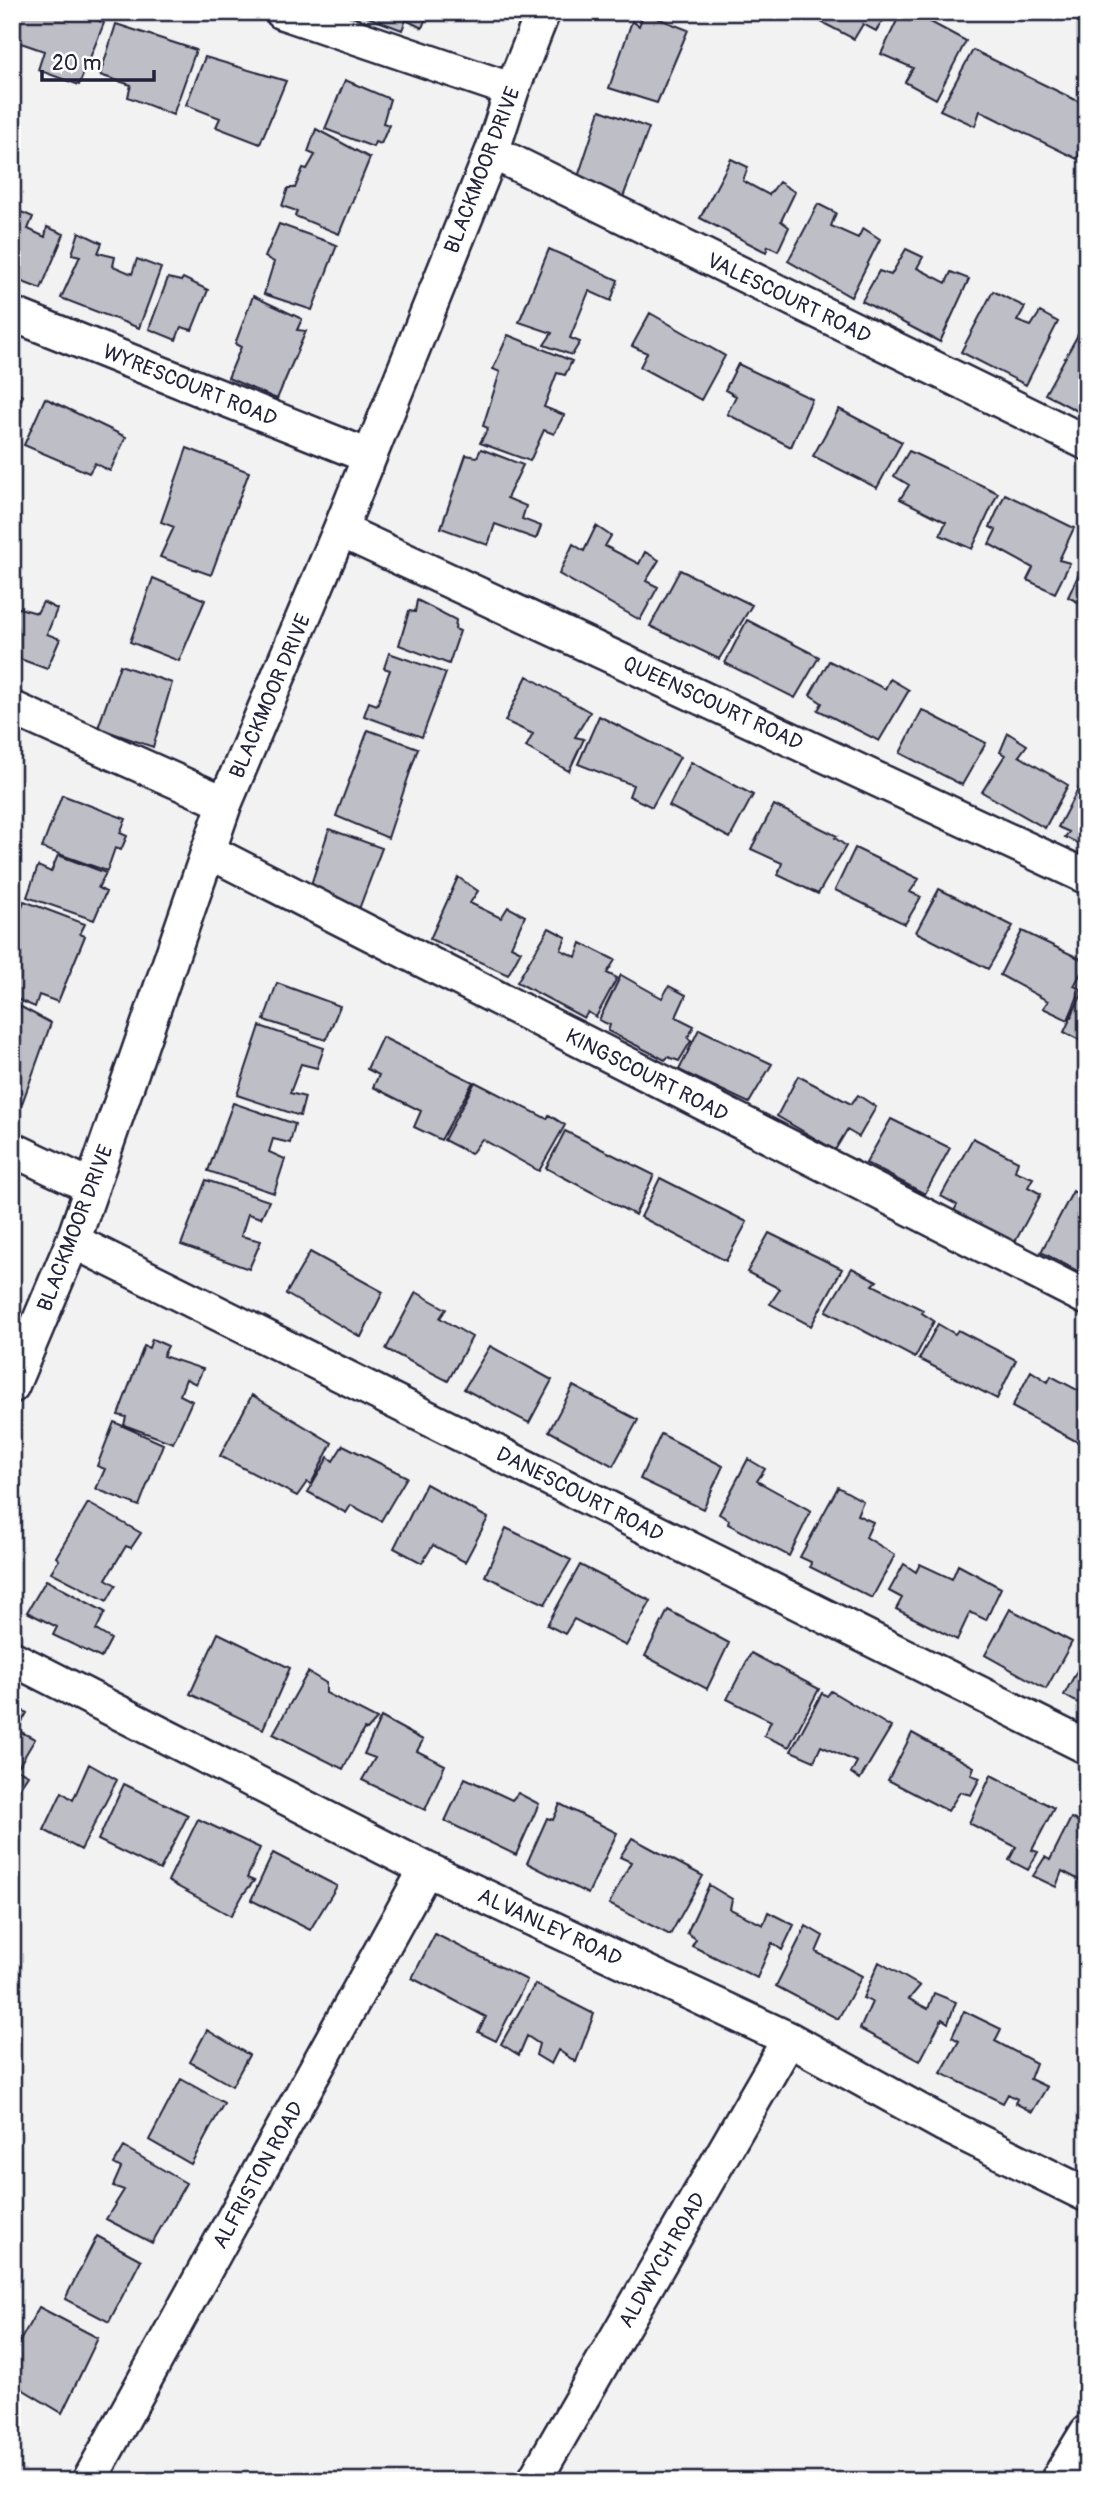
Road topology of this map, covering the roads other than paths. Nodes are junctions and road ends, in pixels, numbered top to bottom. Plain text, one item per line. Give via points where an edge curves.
1 (282, 12) edge
2 (543, 12) edge
3 (512, 90) junction
4 (492, 152) junction
5 (12, 314) edge
6 (1087, 443) edge
7 (369, 456) junction
8 (340, 530) junction
9 (12, 708) edge
10 (225, 803) junction
11 (208, 852) junction
12 (1087, 877) edge
13 (12, 1149) edge
14 (92, 1187) junction
15 (73, 1241) junction
16 (1087, 1298) edge
17 (12, 1386) edge
18 (12, 1658) edge
19 (1087, 1747) edge
20 (426, 1869) junction
21 (789, 2039) junction
22 (1087, 2195) edge
23 (1087, 2432) edge
24 (89, 2481) edge
25 (534, 2481) edge
26 (1057, 2481) edge

1 - 3 street
2 - 3 street, BLACKMOOR DRIVE
3 - 4 street, BLACKMOOR DRIVE
4 - 6 street, VALESCOURT ROAD
4 - 7 street, BLACKMOOR DRIVE
5 - 7 street, WYRESCOURT ROAD
7 - 8 street, BLACKMOOR DRIVE
8 - 10 street, BLACKMOOR DRIVE
8 - 12 street, QUEENSCOURT ROAD
9 - 10 street
10 - 11 street, BLACKMOOR DRIVE
11 - 14 street, BLACKMOOR DRIVE
11 - 16 street, KINGSCOURT ROAD
13 - 14 street
14 - 15 street, BLACKMOOR DRIVE
15 - 17 street, BLACKMOOR DRIVE
15 - 19 street, DANESCOURT ROAD
18 - 20 street, ALVANLEY ROAD
20 - 21 street, ALVANLEY ROAD
20 - 24 street, ALFRISTON ROAD
21 - 22 street, ALVANLEY ROAD via 945,2125
21 - 25 street, ALDWYCH ROAD
23 - 26 street

